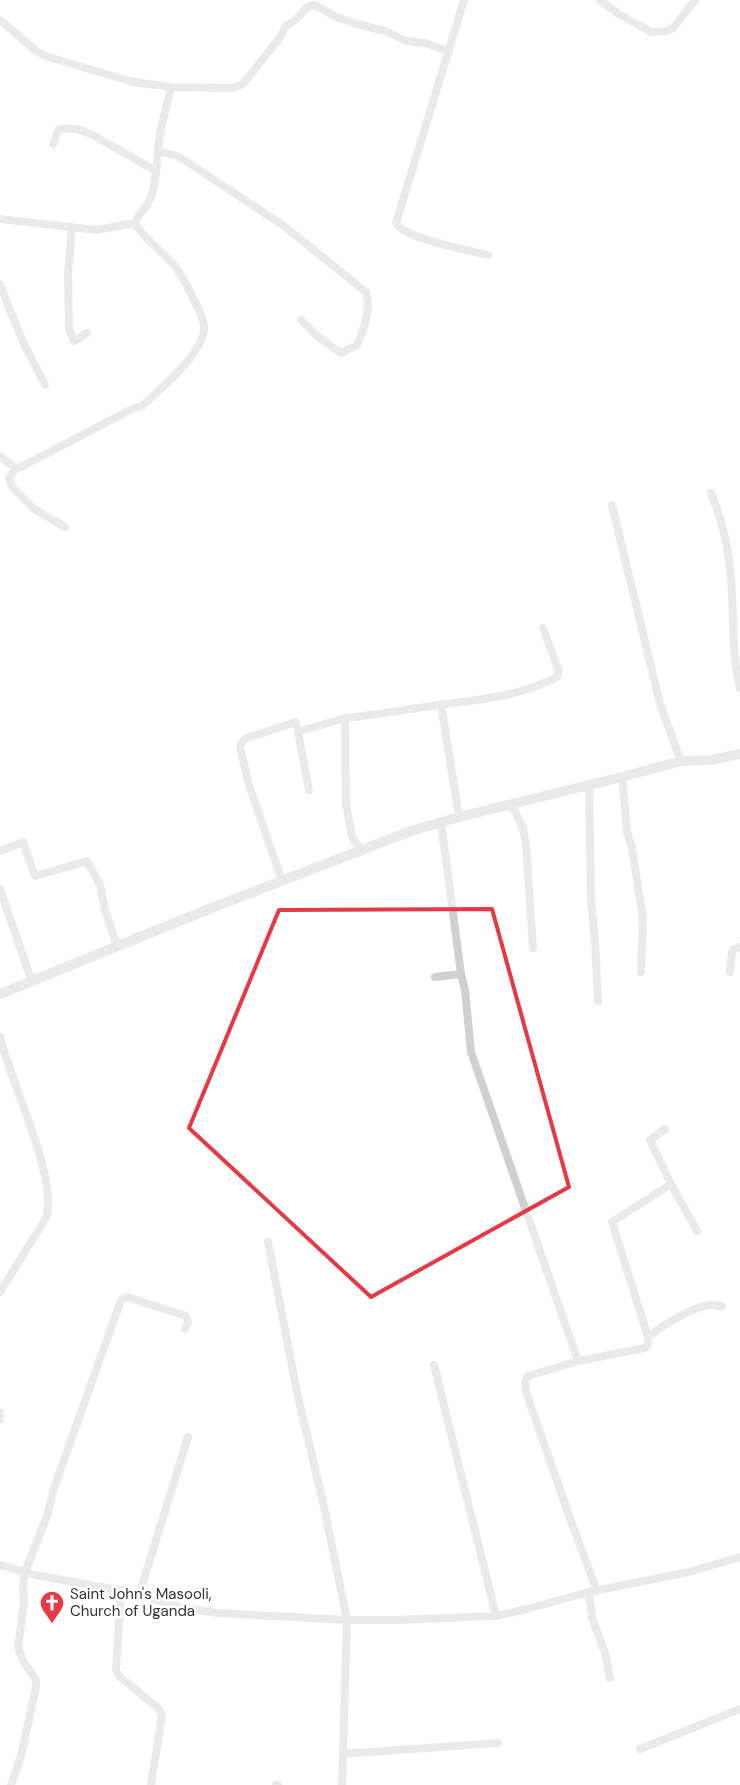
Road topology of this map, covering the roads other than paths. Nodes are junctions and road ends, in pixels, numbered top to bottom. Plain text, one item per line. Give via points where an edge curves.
1 (464, 0) edge
2 (600, 0) edge
3 (695, 0) edge
4 (0, 20) edge
5 (449, 52) junction
6 (171, 87) junction
7 (53, 144) dead end
8 (158, 151) junction
9 (156, 171) junction
10 (0, 219) edge
11 (135, 223) junction
12 (72, 227) junction
13 (488, 255) dead end
14 (0, 285) edge
15 (301, 320) dead end
16 (86, 333) dead end
17 (45, 385) dead end
18 (0, 456) edge
19 (15, 468) junction
20 (711, 493) dead end
21 (612, 505) dead end
22 (65, 527) dead end
23 (543, 628) dead end
24 (740, 688) edge
25 (442, 704) junction
26 (345, 718) junction
27 (298, 732) junction
28 (740, 754) edge
29 (681, 761) junction
30 (622, 777) junction
31 (589, 785) junction
32 (309, 790) dead end
33 (511, 804) junction
34 (459, 817) junction
35 (441, 822) junction
36 (361, 849) junction
37 (0, 851) edge
38 (282, 880) junction
39 (0, 889) edge
40 (117, 946) junction
41 (740, 947) edge
42 (533, 948) dead end
43 (641, 972) dead end
44 (730, 972) dead end
45 (462, 974) junction
46 (435, 977) dead end
47 (32, 982) junction
48 (0, 994) edge
49 (598, 1001) dead end
50 (0, 1037) edge
51 (665, 1129) dead end
52 (671, 1184) junction
53 (698, 1231) dead end
54 (268, 1242) dead end
55 (0, 1292) edge
56 (722, 1306) dead end
57 (185, 1329) dead end
58 (648, 1337) junction
59 (578, 1361) junction
60 (434, 1365) dead end
61 (0, 1413) edge
62 (0, 1419) edge
63 (188, 1437) dead end
64 (740, 1557) edge
65 (0, 1565) edge
66 (25, 1572) junction
67 (121, 1590) junction
68 (593, 1592) junction
69 (139, 1595) junction
70 (496, 1616) junction
71 (348, 1620) junction
72 (610, 1678) dead end
73 (740, 1709) edge
74 (498, 1743) dead end
75 (640, 1749) dead end
76 (344, 1754) junction
77 (11, 1785) edge
78 (151, 1785) edge
79 (342, 1785) edge

1 - 5 street
2 - 3 street via 652,32 673,28
4 - 6 street via 45,56 122,79
5 - 6 street via 350,22 315,5 307,7 286,26 241,85 224,88
5 - 13 street via 396,224 416,237
6 - 8 street
7 - 9 street via 59,129 77,129
8 - 9 street
8 - 15 street via 186,160 284,226 366,292 369,300 358,345 341,353
9 - 11 street via 149,204
10 - 12 street
11 - 12 street via 96,230
11 - 19 street via 183,279 202,317 202,338 190,360 142,406 132,408
12 - 16 street via 68,328 74,341
14 - 17 street
18 - 19 street
19 - 22 street via 9,479 12,487 34,509
20 - 24 street via 719,514 731,578 734,649
21 - 29 street via 660,704
23 - 25 street via 557,677 510,695
25 - 26 street
25 - 34 street
26 - 27 street
26 - 36 street via 346,804 352,837
27 - 32 street
27 - 38 street via 296,722 246,738 240,746 248,782
28 - 29 street via 711,760
29 - 30 street
30 - 31 street
30 - 43 street via 627,831 643,919
31 - 33 street
31 - 49 street via 590,893
33 - 34 street
33 - 42 street via 523,828 526,845
34 - 35 street
35 - 36 street
35 - 45 street
36 - 38 street
37 - 40 street via 23,842 36,876 87,861 100,885
38 - 40 street
39 - 47 street
40 - 47 street
41 - 44 street via 732,952
45 - 46 street
45 - 59 street via 471,1052
47 - 48 street
50 - 55 street via 38,1152 48,1204 46,1218
51 - 52 street via 650,1140
52 - 53 street
52 - 58 street via 612,1222
54 - 71 street via 298,1397
56 - 58 street via 699,1308 661,1326
57 - 66 street via 186,1316 127,1297 121,1300
58 - 59 street via 645,1348
59 - 68 street via 528,1376 525,1386
60 - 70 street
61 - 62 street
63 - 69 street
64 - 68 street via 689,1572
65 - 66 street
66 - 67 street
66 - 77 street via 18,1647 36,1680 36,1687 21,1756
67 - 69 street
67 - 78 street via 116,1670 162,1715
68 - 70 street
68 - 72 street via 592,1618
69 - 71 street via 184,1608 217,1613
70 - 71 street
71 - 76 street
73 - 75 street
74 - 76 street
76 - 79 street

